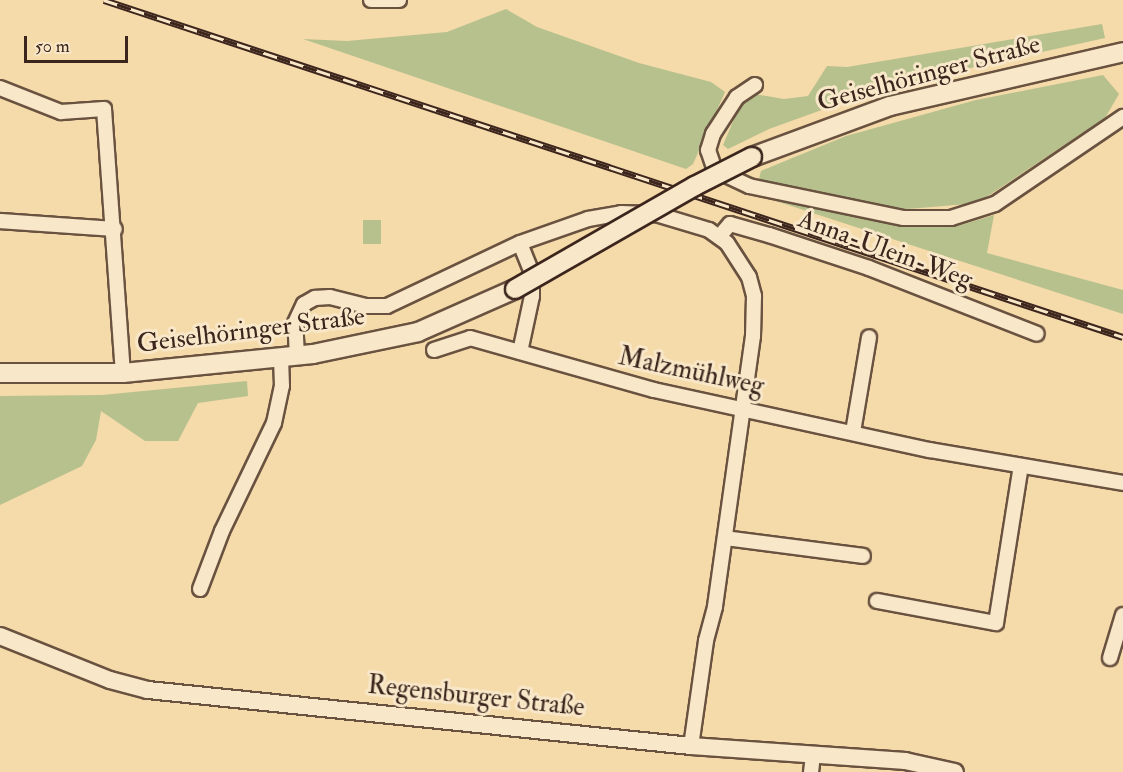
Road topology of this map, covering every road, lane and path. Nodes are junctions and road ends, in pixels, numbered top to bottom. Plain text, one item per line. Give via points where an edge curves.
1 (372, 0) edge
2 (399, 0) edge
3 (1123, 53) edge
4 (755, 85) dead end
5 (0, 87) edge
6 (1123, 117) edge
7 (0, 222) edge
8 (115, 229) junction
9 (719, 237) junction
10 (520, 243) junction
11 (1037, 334) dead end
12 (869, 337) dead end
13 (434, 350) dead end
14 (520, 352) junction
15 (289, 357) junction
16 (0, 373) edge
17 (123, 373) junction
18 (743, 408) junction
19 (853, 432) junction
20 (1021, 466) junction
21 (1123, 483) edge
22 (724, 538) junction
23 (863, 556) dead end
24 (200, 589) dead end
25 (877, 601) dead end
26 (1123, 615) edge
27 (0, 636) edge
28 (1110, 658) dead end
29 (691, 746) junction
30 (812, 764) edge
31 (954, 772) edge

1 - 2 street
3 - 15 main road, Geiselhöringer Straße, bridge via 890,106 752,157 515,289 418,332
4 - 6 street via 736,97 713,134 708,150 715,170 750,186 904,218 951,218 994,204
5 - 8 street via 61,112 105,109
7 - 8 street
8 - 17 street
9 - 10 street via 684,220 621,213 588,219
9 - 11 street, Anna-Ulein-Weg via 730,224 769,235 869,268
9 - 18 street via 741,259 754,296
10 - 14 street via 532,273 532,296
10 - 15 street via 387,306 315,298 304,304 295,323
12 - 19 street
13 - 14 street, Malzmühlweg via 470,338
14 - 18 street, Malzmühlweg via 585,374
15 - 17 main road, Geiselhöringer Straße
15 - 24 street via 274,423 222,531
16 - 17 main road, Geiselhöringer Straße
18 - 19 street, Malzmühlweg
18 - 22 street
19 - 20 street, Malzmühlweg
20 - 21 street, Malzmühlweg
20 - 25 street via 996,623
22 - 23 street
22 - 29 street
26 - 28 street
27 - 29 street, Regensburger Straße via 110,680 148,690
29 - 30 street, Regensburger Straße
30 - 31 street, Regensburger Straße via 905,761

